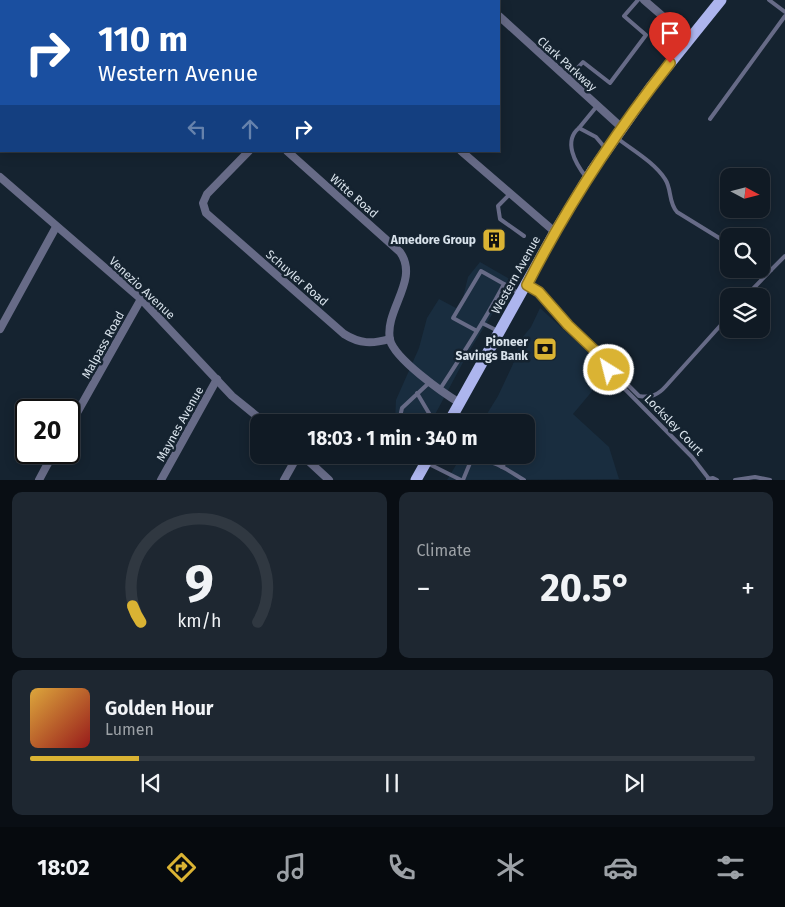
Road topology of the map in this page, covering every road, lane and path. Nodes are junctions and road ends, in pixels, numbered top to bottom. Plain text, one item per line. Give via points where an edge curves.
1 (638, 0) edge
2 (644, 0) edge
3 (721, 0) edge
4 (769, 0) edge
5 (785, 14) edge
6 (500, 17) edge
7 (689, 39) junction
8 (567, 79) junction
9 (597, 106) junction
10 (710, 119) dead end
11 (579, 128) junction
12 (618, 132) junction
13 (606, 149) junction
14 (248, 152) edge
15 (289, 152) edge
16 (462, 152) edge
17 (0, 177) edge
18 (588, 178) junction
19 (509, 194) junction
20 (56, 227) junction
21 (555, 232) junction
22 (524, 236) dead end
23 (720, 238) edge
24 (785, 256) edge
25 (771, 270) joint
26 (504, 284) junction
27 (754, 288) edge
28 (524, 290) junction
29 (141, 299) junction
30 (482, 323) junction
31 (720, 326) edge
32 (0, 328) edge
33 (477, 331) junction
34 (500, 332) junction
35 (390, 339) junction
36 (608, 363) junction
37 (217, 379) junction
38 (430, 382) junction
39 (440, 389) junction
40 (417, 394) junction
41 (460, 403) junction
42 (80, 407) edge
43 (254, 414) edge
44 (401, 414) edge
45 (429, 414) edge
46 (453, 414) edge
47 (48, 464) edge
48 (293, 464) edge
49 (312, 464) edge
50 (425, 464) edge
51 (437, 464) edge
52 (504, 464) edge
53 (502, 467) junction
54 (708, 479) edge
55 (39, 480) edge
56 (161, 480) edge
57 (284, 480) edge
58 (329, 480) edge
59 (416, 480) edge
60 (462, 480) edge
61 (524, 480) edge
62 (717, 480) edge
63 (736, 480) edge
64 (770, 480) edge

1 - 8 lane via 624,16 646,35 610,83 583,62
2 - 7 street
3 - 7 main road, Western Avenue
4 - 5 lane
5 - 10 lane
6 - 8 street, Clark Parkway
7 - 12 main road, Western Avenue
8 - 9 street, Clark Parkway
9 - 11 lane
9 - 12 street, Clark Parkway
11 - 13 lane via 596,137
11 - 18 lane via 571,140 576,164
12 - 13 main road, Western Avenue
12 - 23 lane via 665,179 677,212
13 - 18 main road, Western Avenue
14 - 35 street, Schuyler Road via 207,194 203,203 206,213 344,334 374,344
15 - 35 street, Witte Road via 405,259 405,280
16 - 19 street
17 - 20 street, Venezio Avenue
18 - 21 main road, Western Avenue
19 - 21 street
19 - 22 lane via 498,206 500,219
20 - 29 street, Venezio Avenue
20 - 32 street
21 - 28 main road, Western Avenue
24 - 25 lane
25 - 27 lane
26 - 28 lane
26 - 30 lane
26 - 33 lane via 481,271 453,318
28 - 34 main road, Western Avenue
28 - 36 lane via 539,292
29 - 37 street, Venezio Avenue
29 - 42 street, Malpass Road
30 - 33 lane
30 - 34 lane
31 - 36 lane via 658,394 647,398 639,396
33 - 39 lane
34 - 41 main road, Western Avenue
35 - 38 street via 399,354
36 - 54 lane, Locksley Court via 614,376 692,457
37 - 43 street, Venezio Avenue
37 - 56 street, Maynes Avenue
38 - 39 street
38 - 40 lane
39 - 41 street
40 - 44 lane via 402,408
40 - 45 lane
41 - 46 main road, Western Avenue
47 - 55 street
48 - 57 street
49 - 58 street
50 - 59 main road
51 - 60 lane
52 - 53 lane
53 - 60 lane via 478,460 470,463
53 - 61 lane
54 - 62 lane, Locksley Court
63 - 64 lane via 755,477

